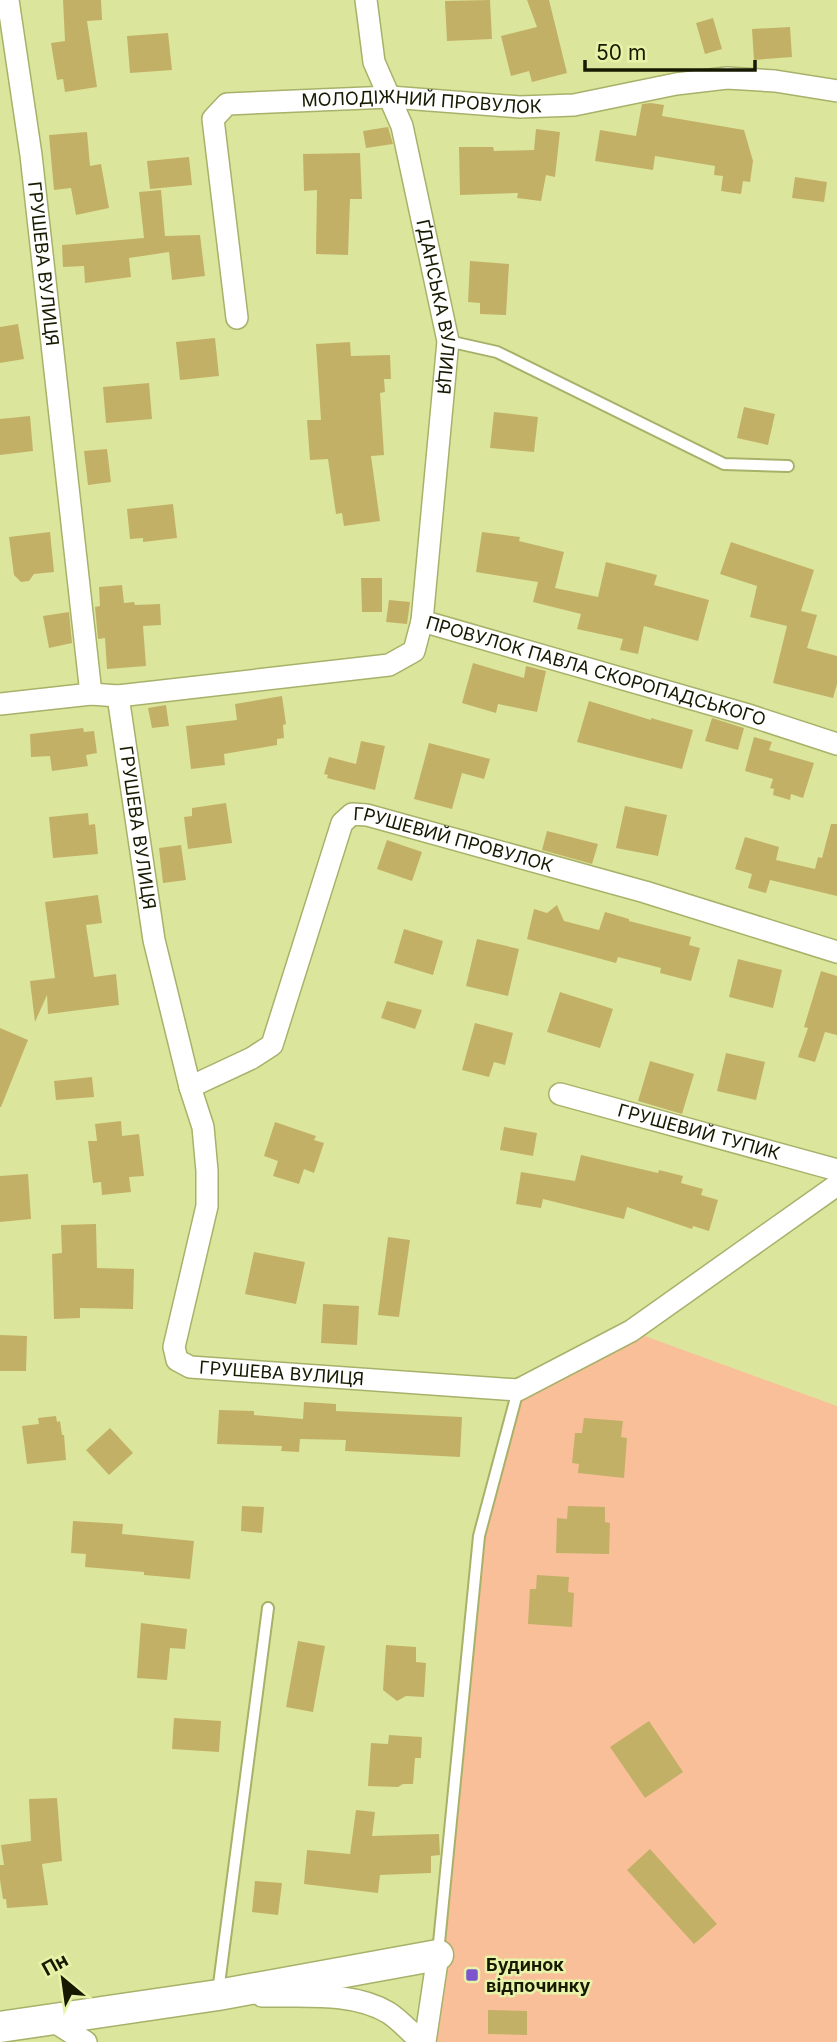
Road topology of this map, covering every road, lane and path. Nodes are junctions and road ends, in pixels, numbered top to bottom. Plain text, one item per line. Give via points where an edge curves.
1 (8, 0) edge
2 (366, 0) edge
3 (837, 91) edge
4 (390, 97) junction
5 (237, 318) dead end
6 (449, 341) junction
7 (788, 466) dead end
8 (422, 621) junction
9 (91, 694) junction
10 (118, 696) junction
11 (0, 704) edge
12 (837, 744) edge
13 (837, 952) edge
14 (190, 1087) junction
15 (559, 1094) dead end
16 (837, 1170) edge
17 (837, 1185) edge
18 (518, 1390) junction
19 (268, 1608) dead end
20 (438, 1955) junction
21 (218, 1995) junction
22 (53, 2021) junction
23 (0, 2027) edge
24 (86, 2042) edge
25 (423, 2042) edge

1 - 9 street, ГРУШЕВА ВУЛИЦЯ via 31,155
2 - 4 street, ҐДАНСЬКА ВУЛИЦЯ via 374,62
3 - 4 street, МОЛОДІЖНИЙ ПРОВУЛОК via 727,78 574,105 520,107
4 - 5 street, МОЛОДІЖНИЙ ПРОВУЛОК via 227,104 213,119
4 - 6 street, ҐДАНСЬКА ВУЛИЦЯ via 402,126
6 - 7 lane via 497,352 724,464
6 - 8 street, ҐДАНСЬКА ВУЛИЦЯ
8 - 10 street, ПРОВУЛОК ПАВЛА СКОРОПАДСЬКОГО via 414,651 389,666
8 - 12 street, ПРОВУЛОК ПАВЛА СКОРОПАДСЬКОГО
9 - 10 street, ПРОВУЛОК ПАВЛА СКОРОПАДСЬКОГО
9 - 11 street, ПРОВУЛОК ПАВЛА СКОРОПАДСЬКОГО
10 - 14 street, ГРУШЕВА ВУЛИЦЯ via 154,940
13 - 14 street, ГРУШЕВИЙ ПРОВУЛОК via 645,892 352,814 342,823 272,1045
14 - 18 street, ГРУШЕВА ВУЛИЦЯ via 203,1127 206,1206 174,1347 177,1360 190,1367
15 - 16 street, ГРУШЕВИЙ ТУПИК
17 - 18 street via 631,1332
18 - 20 lane via 479,1536
19 - 21 lane
20 - 21 street
20 - 25 street
21 - 22 street
21 - 25 street via 338,1998 362,2003 391,2015
22 - 23 street
22 - 24 street

